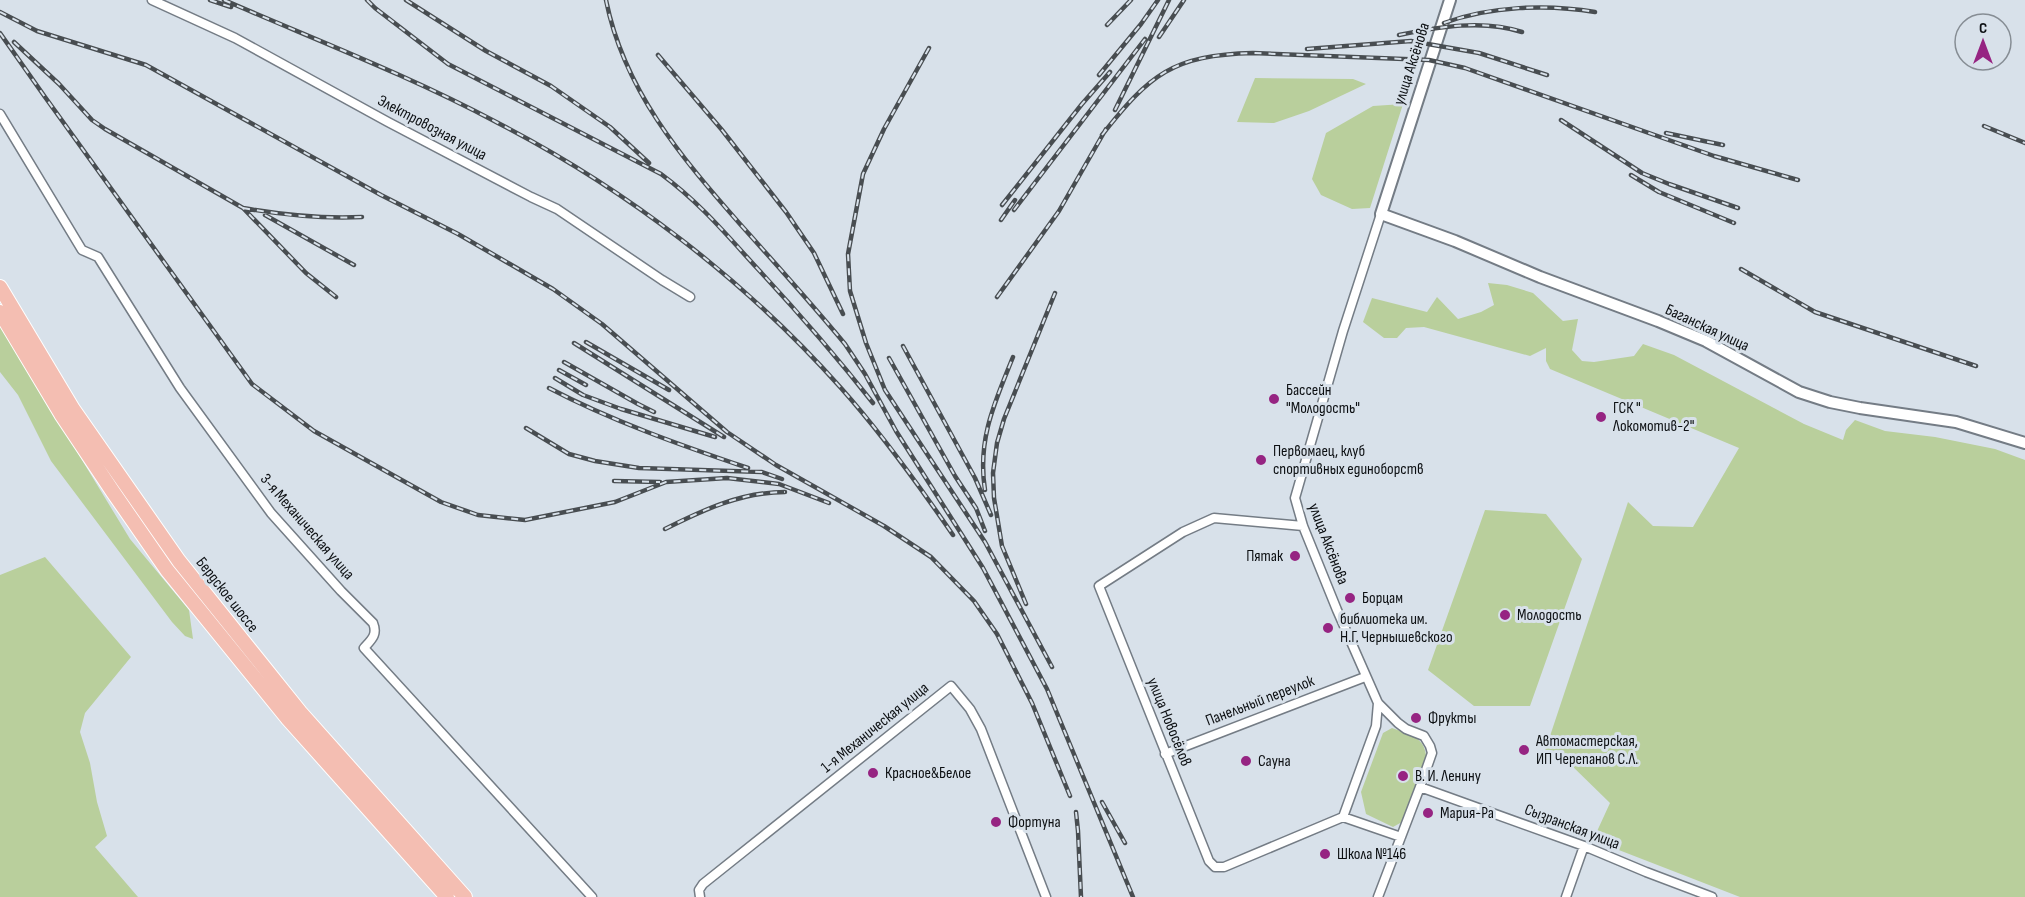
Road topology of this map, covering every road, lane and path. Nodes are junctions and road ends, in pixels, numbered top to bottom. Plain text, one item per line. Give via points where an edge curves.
1 (152, 0) edge
2 (1449, 0) edge
3 (0, 114) edge
4 (1381, 214) junction
5 (0, 287) edge
6 (690, 297) dead end
7 (0, 312) edge
8 (2025, 443) edge
9 (1303, 526) junction
10 (1365, 677) junction
11 (1378, 703) junction
12 (1166, 754) junction
13 (1420, 787) junction
14 (1343, 817) junction
15 (1401, 837) junction
16 (1584, 846) junction
17 (447, 897) edge
18 (465, 897) edge
19 (592, 897) edge
20 (700, 897) edge
21 (1046, 897) edge
22 (1378, 897) edge
23 (1566, 897) edge
24 (1712, 897) edge

1 - 6 street, Электровозная улица via 235,38 557,209
2 - 4 street, улица Аксёнова
3 - 19 street, 3-я Механическая улица via 82,250 98,257 180,388 271,513 373,623 375,635 364,648
4 - 8 street, Баганская улица via 1706,341 1799,392 1860,408 1956,422
4 - 9 street, улица Аксёнова via 1295,498
5 - 18 highway, Бердское шоссе via 73,409 179,561 300,712
7 - 17 highway, Бердское шоссе via 61,414 167,570 288,719
9 - 10 street, улица Аксёнова
9 - 12 street, улица Новосёлов via 1214,518 1183,532 1099,586
10 - 11 street, улица Аксёнова
10 - 12 street, Панельный переулок
11 - 13 street, улица Аксёнова via 1406,729 1424,736 1430,746 1432,753
11 - 14 street via 1376,726
12 - 14 street, улица Новосёлов via 1209,861 1215,867 1224,867
13 - 15 street, улица Аксёнова
13 - 16 street, Сызранская улица
14 - 15 street
15 - 22 street, улица Аксёнова
16 - 23 street
16 - 24 street, Сызранская улица
20 - 21 street, 1-я Механическая улица via 703,884 951,686 981,729

